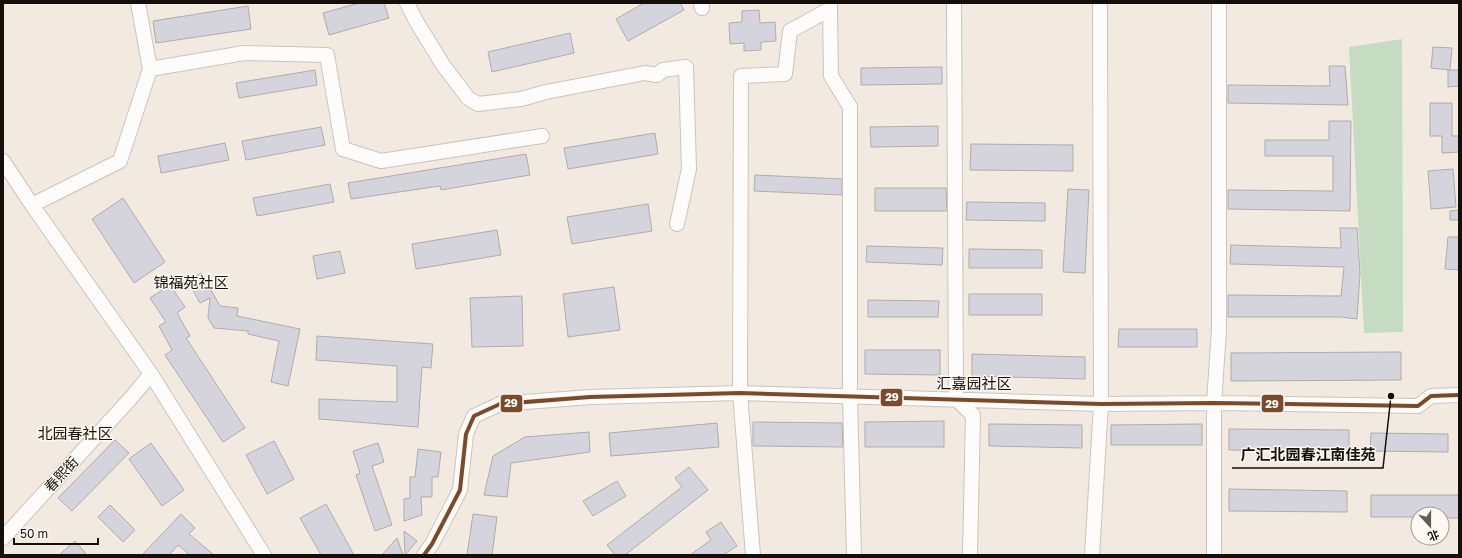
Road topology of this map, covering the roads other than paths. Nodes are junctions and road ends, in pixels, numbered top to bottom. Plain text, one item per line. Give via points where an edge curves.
1 (138, 3) edge
2 (407, 3) edge
3 (954, 3) edge
4 (1100, 3) edge
5 (1219, 3) edge
6 (830, 6) edge
7 (150, 69) junction
8 (542, 136) dead end
9 (3, 161) edge
10 (32, 205) junction
11 (677, 224) dead end
12 (151, 374) junction
13 (740, 393) junction
14 (1459, 395) edge
15 (850, 397) junction
16 (956, 399) junction
17 (1214, 403) junction
18 (1101, 404) junction
19 (3, 538) edge
20 (264, 555) edge
21 (424, 555) edge
22 (753, 555) edge
23 (854, 555) edge
24 (970, 555) edge
25 (1092, 555) edge
26 (1214, 555) edge

1 - 7 street
2 - 11 street via 443,65 468,98 478,104 521,99 645,73 657,75 663,70 686,67 689,169
3 - 16 street
4 - 18 street
5 - 17 street via 1219,330
6 - 13 street via 790,31 785,74 741,76
6 - 15 street via 831,76 850,107
7 - 8 street via 244,53 327,55 343,149 381,161
7 - 10 street via 120,161
9 - 10 street
10 - 12 street
12 - 19 street, 春熙街
12 - 20 street
13 - 15 street
13 - 21 street via 590,397 500,404 474,416 466,434 460,490
13 - 22 street
14 - 17 street via 1431,396 1418,406
15 - 16 street
15 - 23 street
16 - 18 street
16 - 24 street via 973,415
17 - 18 street
17 - 26 street
18 - 25 street

